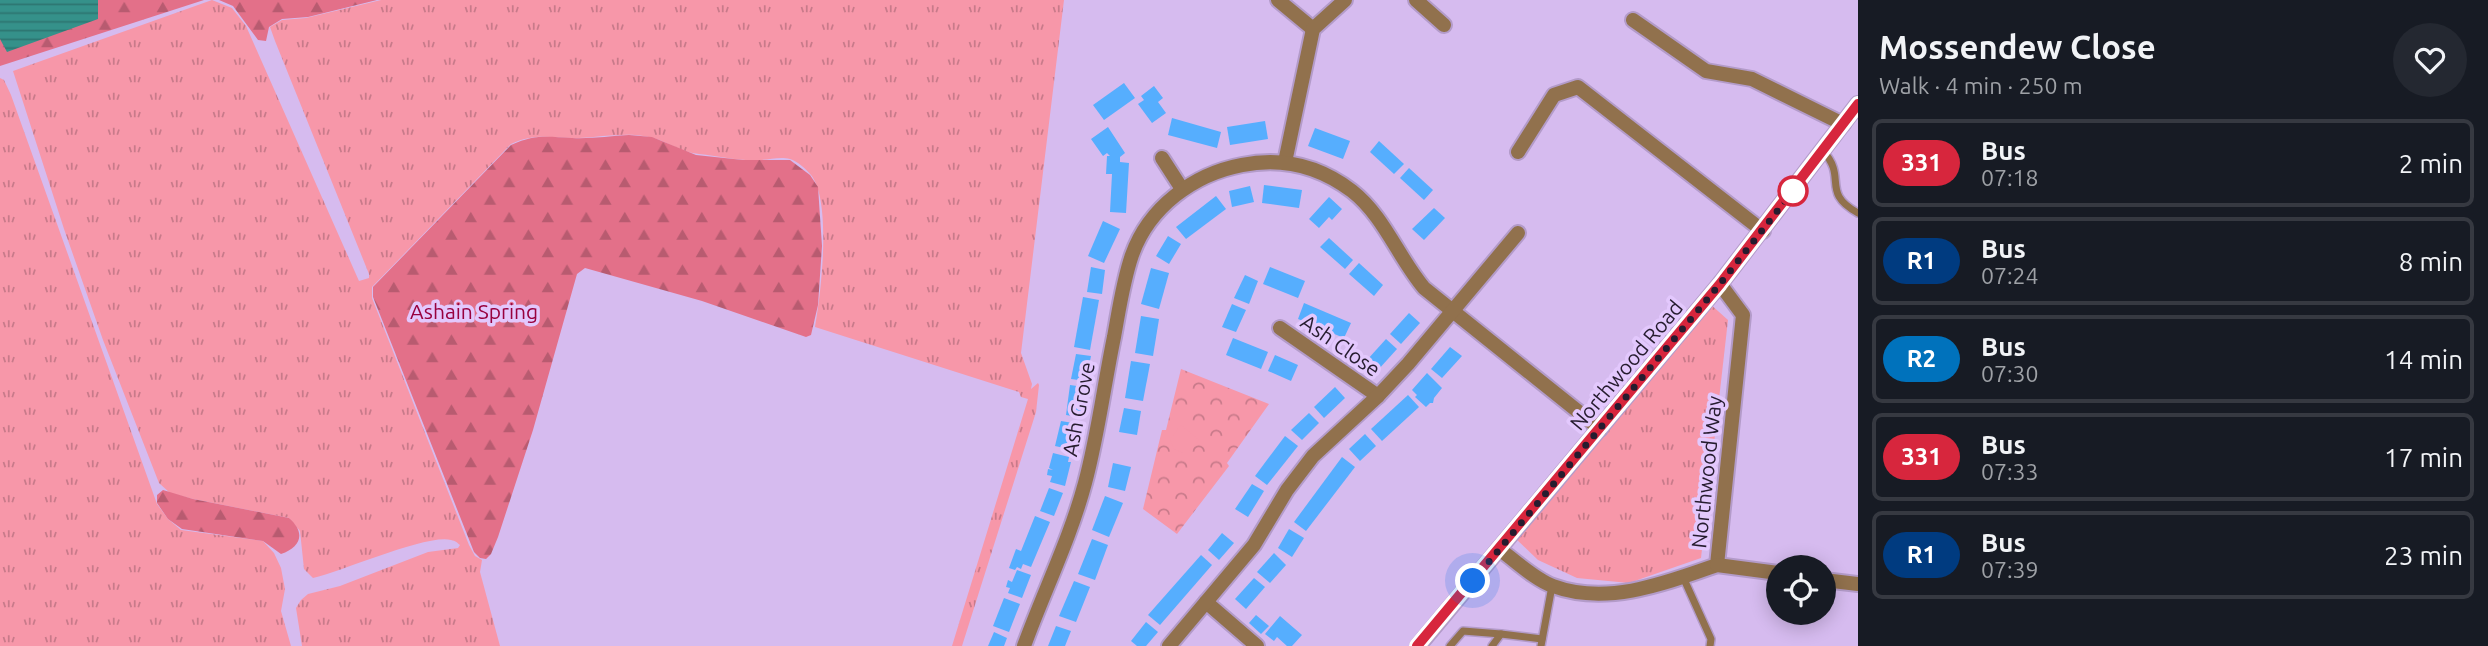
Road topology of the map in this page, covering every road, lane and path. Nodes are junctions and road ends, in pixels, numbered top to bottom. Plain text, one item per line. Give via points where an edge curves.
1 (1278, 0) edge
2 (1345, 0) edge
3 (1416, 0) edge
4 (1633, 20) dead end
5 (1444, 25) dead end
6 (1312, 29) junction
7 (1858, 104) edge
8 (1843, 124) junction
9 (1823, 151) junction
10 (1518, 152) dead end
11 (1162, 158) dead end
12 (1285, 162) junction
13 (1182, 189) junction
14 (1858, 212) edge
15 (1763, 231) junction
16 (1518, 233) dead end
17 (1720, 284) junction
18 (1452, 312) junction
19 (1280, 328) dead end
20 (1378, 396) junction
21 (1600, 429) junction
22 (1499, 549) junction
23 (1717, 565) junction
24 (1766, 571) edge
25 (1683, 577) junction
26 (1836, 581) edge
27 (1858, 584) edge
28 (1552, 586) junction
29 (1206, 602) junction
30 (1501, 634) junction
31 (1542, 642) edge
32 (1024, 646) edge
33 (1169, 646) edge
34 (1257, 646) edge
35 (1418, 646) edge
36 (1450, 646) edge
37 (1492, 646) edge
38 (1710, 646) edge

1 - 6 street
2 - 6 street
3 - 5 street
4 - 8 street via 1706,71 1752,79
6 - 12 street
7 - 8 street, Northwood Road
8 - 9 street, Northwood Road
9 - 14 lane via 1836,169 1839,198
9 - 15 street, Northwood Road
10 - 15 street via 1554,95 1578,87
11 - 13 street
12 - 13 street, Ash Grove via 1234,167
12 - 18 street, Ash Grove via 1321,172 1366,203 1412,273
13 - 32 street, Ash Grove via 1147,226 1133,253 1086,480
15 - 17 street, Northwood Road
16 - 18 street
17 - 21 street, Northwood Road
17 - 23 street, Northwood Way via 1744,316
18 - 20 street
18 - 21 street, Ash Grove
19 - 20 street, Ash Close
20 - 29 street via 1313,456 1254,545
21 - 22 street, Northwood Road
22 - 28 street, Northwood Way
22 - 35 street, Northwood Road
23 - 24 street
23 - 25 street, Northwood Way
25 - 28 street, Northwood Way via 1630,592 1581,592
25 - 38 lane
26 - 27 street
28 - 31 lane
29 - 33 street
29 - 34 street
30 - 31 lane
30 - 36 lane via 1463,631
30 - 37 lane

